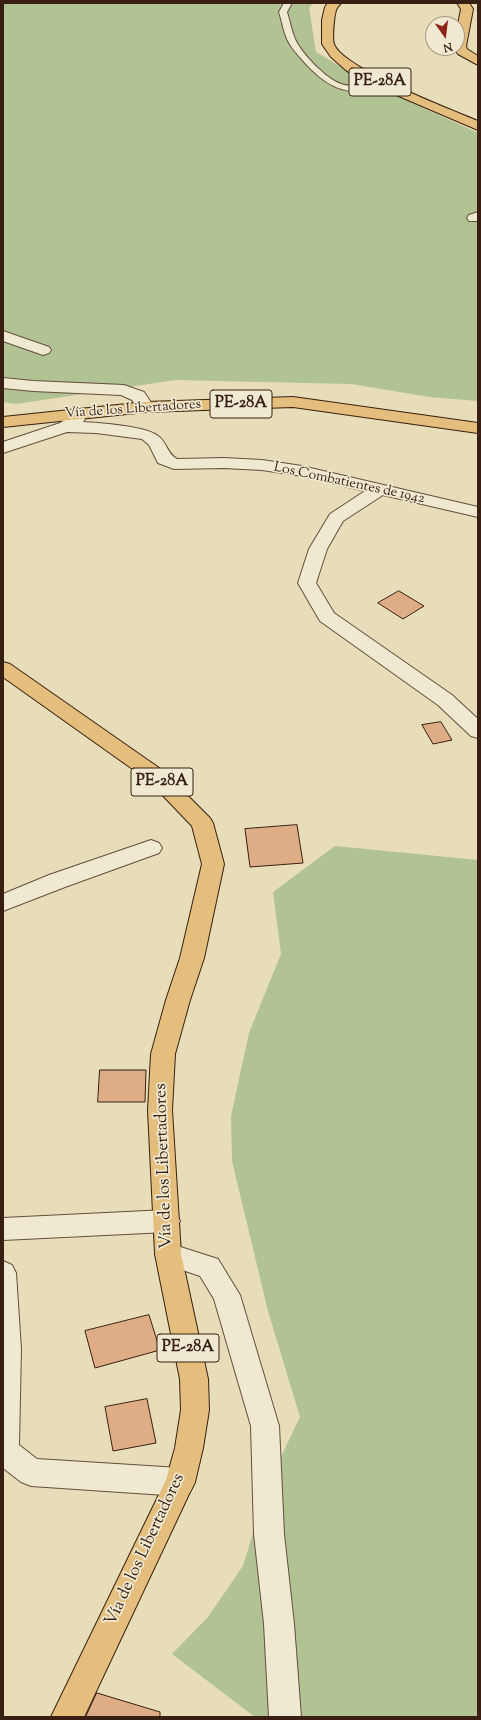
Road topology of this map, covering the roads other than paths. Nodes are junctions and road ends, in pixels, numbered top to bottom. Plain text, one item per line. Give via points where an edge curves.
1 (288, 3) edge
2 (335, 3) edge
3 (463, 3) edge
4 (478, 61) edge
5 (385, 85) junction
6 (478, 126) edge
7 (3, 336) edge
8 (43, 350) dead end
9 (3, 383) edge
10 (146, 407) junction
11 (85, 413) junction
12 (3, 422) edge
13 (66, 427) junction
14 (478, 428) edge
15 (3, 448) edge
16 (380, 489) junction
17 (478, 512) edge
18 (3, 668) edge
19 (476, 725) edge
20 (151, 848) dead end
21 (3, 903) edge
22 (167, 1221) junction
23 (3, 1229) edge
24 (168, 1254) junction
25 (3, 1273) edge
26 (4, 1450) edge
27 (180, 1482) junction
28 (67, 1717) edge
29 (285, 1717) edge

1 - 5 lane via 283,12 292,41 323,77 337,86 350,88
2 - 5 highway, PE-28A via 331,7 328,20 328,44 335,54 352,68
3 - 4 highway via 467,9 460,46 462,51
5 - 6 highway, PE-28A
7 - 8 street
9 - 10 street via 124,390 138,396
10 - 11 highway, Vía de los Libertadores / PE-28A
10 - 14 highway, Vía de los Libertadores / PE-28A via 293,402
11 - 12 highway, Vía de los Libertadores / PE-28A
11 - 13 street
13 - 15 street
13 - 16 street, Los Combatientes de 1942 via 147,435 157,443 164,459 174,464 262,465 302,471
16 - 17 street, Los Combatientes de 1942
16 - 19 street via 336,518 318,549 307,583 327,617 445,700
18 - 22 highway, Vía de los Libertadores / PE-28A via 155,775 202,823 213,864 192,958 163,1054 160,1110
20 - 21 street
22 - 23 street
22 - 24 highway, Vía de los Libertadores / PE-28A
24 - 27 highway, Vía de los Libertadores / PE-28A via 194,1379 195,1410
24 - 29 street via 209,1267 226,1295 265,1426 269,1534 279,1624
25 - 26 street via 7,1349
26 - 27 street via 31,1472
27 - 28 highway, Vía de los Libertadores / PE-28A

